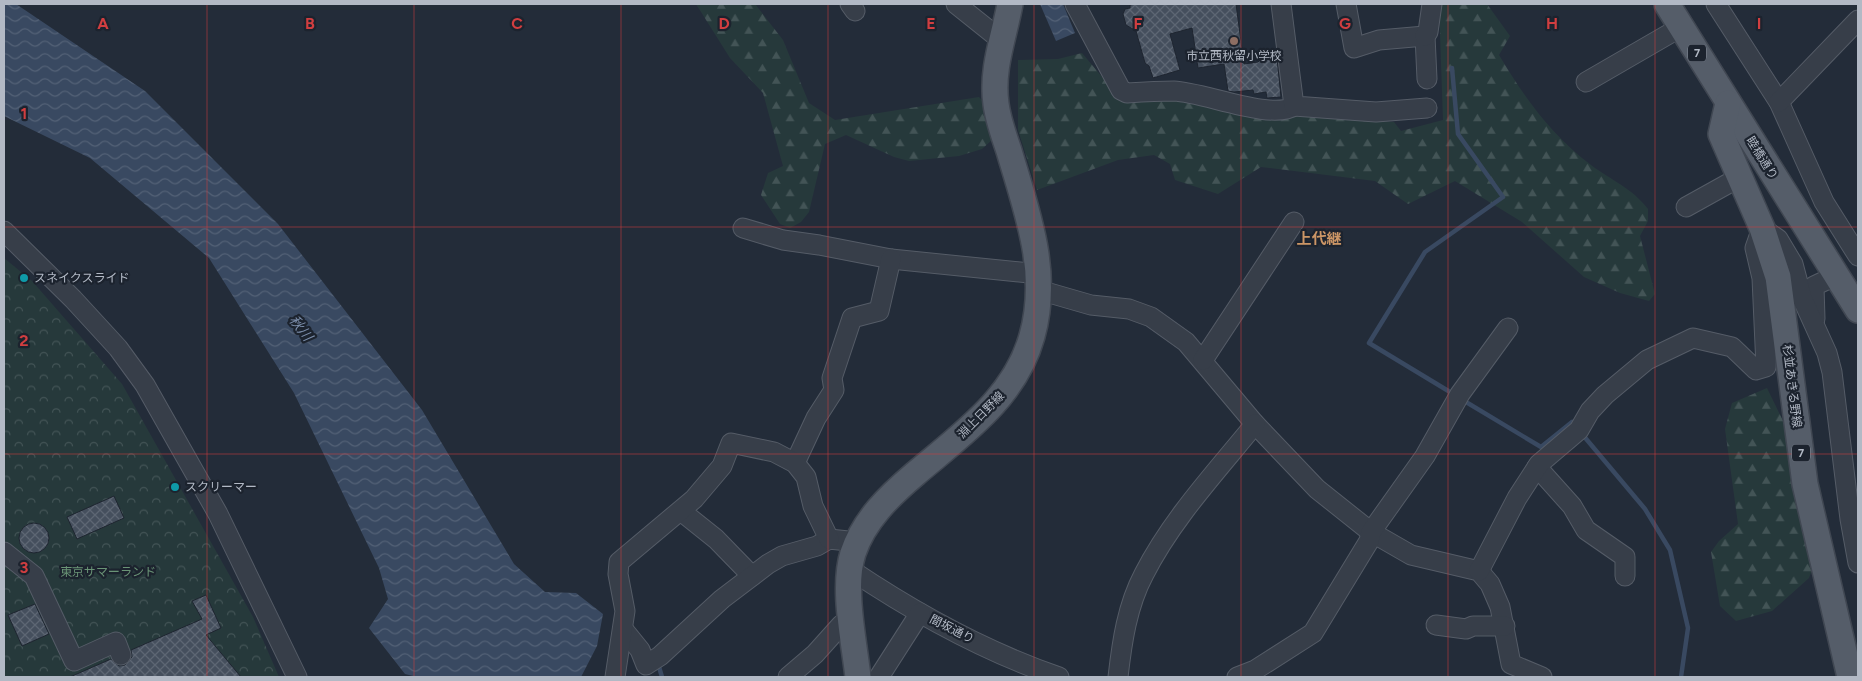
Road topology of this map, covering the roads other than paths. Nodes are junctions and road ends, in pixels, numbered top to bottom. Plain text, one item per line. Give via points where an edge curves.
1 (956, 4) edge
2 (1010, 4) edge
3 (1075, 4) edge
4 (1281, 4) edge
5 (1346, 4) edge
6 (1432, 4) edge
7 (1667, 4) edge
8 (1719, 7) edge
9 (1858, 20) edge
10 (1682, 27) junction
11 (1425, 36) junction
12 (1001, 40) junction
13 (1427, 79) dead end
14 (1586, 82) dead end
15 (1779, 102) junction
16 (1728, 103) junction
17 (1294, 106) junction
18 (1427, 108) dead end
19 (1740, 177) junction
20 (1686, 207) dead end
21 (1294, 222) dead end
22 (743, 228) dead end
23 (1762, 228) junction
24 (4, 231) edge
25 (1855, 244) edge
26 (891, 260) junction
27 (1836, 276) junction
28 (1039, 282) junction
29 (1858, 310) edge
30 (1508, 328) dead end
31 (1815, 328) junction
32 (1203, 360) junction
33 (1255, 424) junction
34 (795, 463) junction
35 (1537, 467) junction
36 (681, 511) junction
37 (1371, 532) junction
38 (829, 539) junction
39 (858, 542) junction
40 (4, 552) edge
41 (1857, 554) edge
42 (851, 570) junction
43 (1479, 572) junction
44 (752, 576) junction
45 (1625, 576) dead end
46 (920, 613) junction
47 (852, 622) junction
48 (1436, 626) dead end
49 (1504, 626) junction
50 (623, 629) junction
51 (121, 655) dead end
52 (297, 677) edge
53 (615, 677) edge
54 (788, 677) edge
55 (858, 677) edge
56 (880, 677) edge
57 (1060, 677) edge
58 (1118, 677) edge
59 (1237, 677) edge
60 (1542, 677) edge
61 (1850, 677) edge

1 - 12 street
2 - 12 main road, 淵上日野線
3 - 17 street via 1121,90 1127,93 1174,91 1249,108 1289,109
4 - 17 street
5 - 11 street via 1354,48 1378,40
6 - 11 street
7 - 10 main road, 睦橋通り / 7
8 - 15 street
9 - 15 street
10 - 14 street
10 - 16 main road, 睦橋通り / 7
11 - 13 street
12 - 28 main road, 淵上日野線 via 996,102 1035,240
15 - 25 street via 1824,202
16 - 19 main road, 杉並あきる野線 / 7 via 1721,134
16 - 27 main road, 睦橋通り / 7
17 - 18 street via 1376,112
19 - 20 street
19 - 23 main road, 杉並あきる野線 / 7
21 - 32 street
22 - 26 street via 783,240 819,244
23 - 31 street via 1778,239 1793,264 1802,298
23 - 35 street via 1755,248 1762,278 1766,367 1756,370 1732,347 1714,342 1693,338 1669,348 1647,360 1612,388 1590,411 1579,430
23 - 61 main road, 杉並あきる野線 / 7 via 1778,276 1805,484
24 - 52 street via 118,348 145,385 218,514
26 - 28 street
26 - 34 street via 879,311 852,318 832,378 834,390 816,418
27 - 29 main road, 睦橋通り / 7
27 - 31 street via 1814,286
28 - 32 street via 1091,305 1129,309 1151,317 1186,342
28 - 39 main road, 淵上日野線 via 1032,336 1018,373 1008,388 982,418 891,495 872,517
30 - 37 street via 1457,398 1425,456
31 - 41 street via 1832,372
32 - 33 street
33 - 37 street via 1317,489
33 - 58 street via 1181,516 1144,574 1121,645
34 - 36 street via 774,452 731,443 722,466
34 - 38 street via 806,478 813,506
35 - 43 street via 1516,498
35 - 45 street via 1572,506 1586,530 1626,557
36 - 44 street via 716,539
36 - 50 street via 619,562 625,610
37 - 43 street via 1411,555
37 - 59 street via 1369,541 1313,633 1255,670
38 - 39 street
38 - 44 street via 817,546 782,556
39 - 42 main road, 淵上日野線 via 852,555
40 - 51 street via 34,576 74,661 116,642
42 - 46 street, 間坂通り via 889,597
42 - 47 main road, 淵上日野線
43 - 49 street via 1494,591
44 - 50 street via 646,665 640,650
46 - 56 street
46 - 57 street, 間坂通り via 1016,661
47 - 54 street via 841,624 815,654
47 - 55 main road, 淵上日野線
48 - 49 street via 1466,629
49 - 60 street via 1511,664
50 - 53 street

